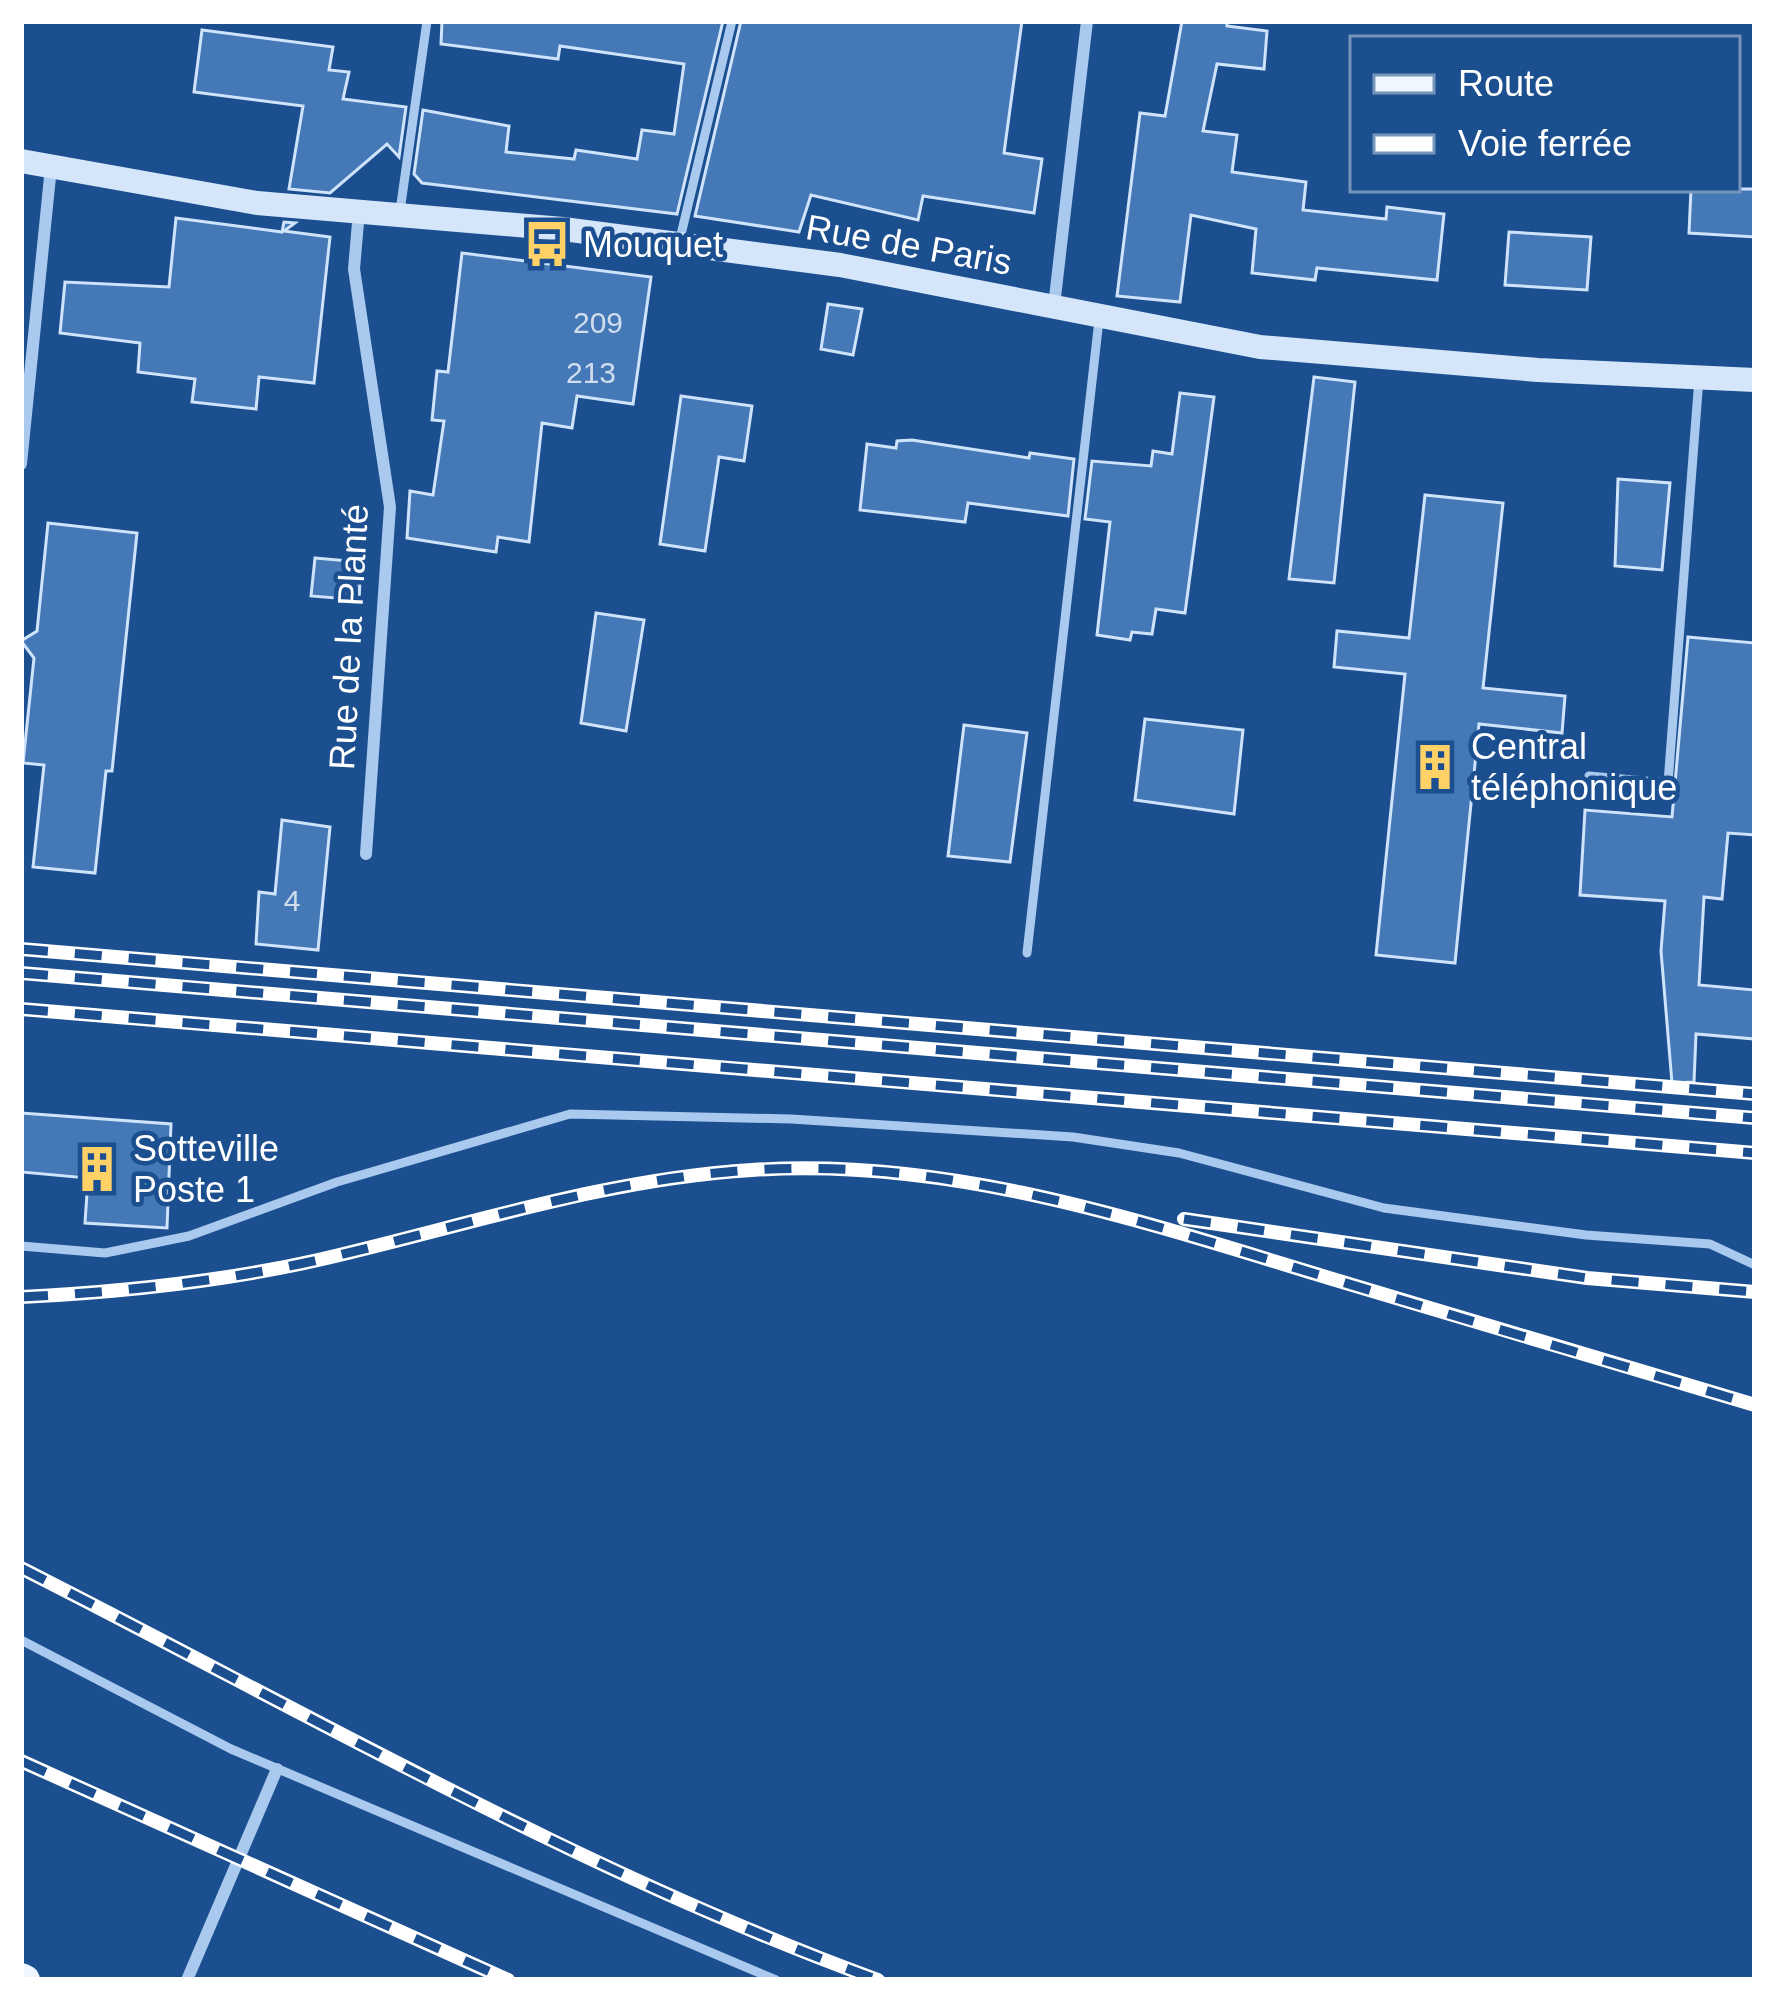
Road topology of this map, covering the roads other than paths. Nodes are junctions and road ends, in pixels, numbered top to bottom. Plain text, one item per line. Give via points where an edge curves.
1 (428, 21) edge
2 (732, 21) edge
3 (1088, 21) edge
4 (21, 161) edge
5 (51, 165) junction
6 (359, 210) junction
7 (400, 213) junction
8 (679, 243) junction
9 (1054, 308) junction
10 (1100, 317) junction
11 (1700, 378) junction
12 (1755, 380) edge
13 (21, 464) edge
14 (1588, 776) dead end
15 (366, 854) dead end
16 (1027, 952) dead end
17 (21, 1246) edge
18 (1755, 1265) edge
19 (21, 1640) edge
20 (277, 1769) junction
21 (187, 1980) edge
22 (776, 1980) edge

1 - 7 lane
2 - 8 lane
3 - 9 street
4 - 5 street, Rue de Paris
5 - 6 street, Rue de Paris via 177,192
5 - 13 street
6 - 7 street, Rue de Paris
6 - 15 street, Rue de la Planté via 354,269 389,507
7 - 8 street, Rue de Paris
8 - 9 street, Rue de Paris
9 - 10 street, Rue de Paris
10 - 11 street, Rue de Paris via 1338,355
10 - 16 lane
11 - 12 street, Rue de Paris
11 - 14 lane via 1668,784
17 - 18 lane via 105,1253 189,1237 337,1182 570,1114 1073,1137 1180,1153 1384,1208 1710,1244
19 - 20 lane
20 - 21 street
20 - 22 lane

